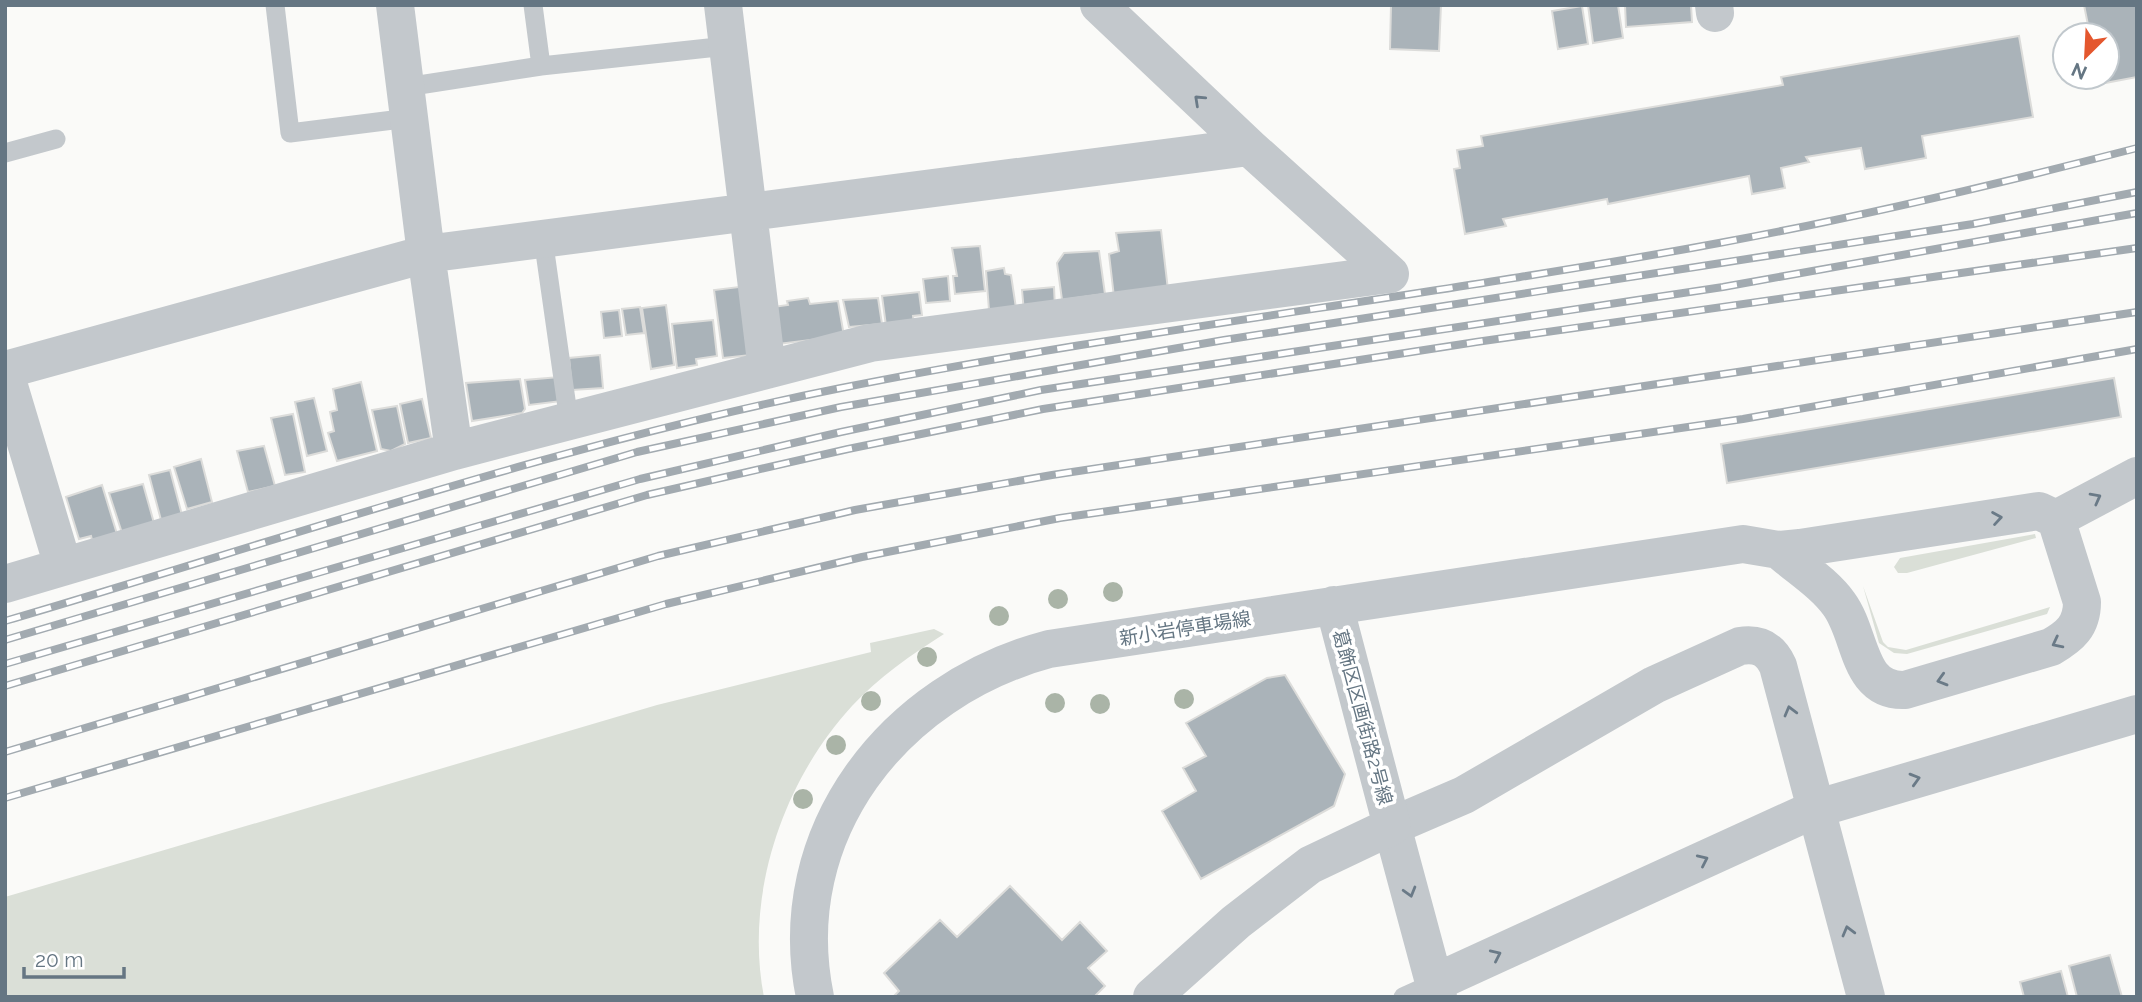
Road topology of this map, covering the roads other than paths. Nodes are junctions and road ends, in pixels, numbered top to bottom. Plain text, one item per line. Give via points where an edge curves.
1 (275, 5) edge
2 (395, 5) edge
3 (533, 5) edge
4 (723, 5) edge
5 (1099, 5) edge
6 (727, 46) junction
7 (541, 66) junction
8 (407, 103) junction
9 (56, 139) dead end
10 (1249, 146) junction
11 (5, 153) edge
12 (746, 212) junction
13 (543, 238) junction
14 (426, 254) junction
15 (766, 370) junction
16 (5, 372) edge
17 (569, 421) junction
18 (454, 451) junction
19 (2136, 481) edge
20 (2056, 519) junction
21 (1869, 539) junction
22 (1779, 550) junction
23 (64, 566) junction
24 (5, 584) edge
25 (1840, 604) junction
26 (1334, 605) junction
27 (2137, 714) edge
28 (1815, 809) junction
29 (1392, 826) junction
30 (1425, 992) edge
31 (815, 997) edge
32 (1152, 997) edge
33 (1866, 997) edge

1 - 8 lane via 290,133
2 - 8 street
3 - 7 lane
4 - 6 street
10 -> 5 street
6 - 7 lane
6 - 12 street
7 - 8 lane
8 - 14 street
9 - 11 lane
10 - 12 street
10 - 15 street via 1390,274 870,343
12 - 13 street
12 - 15 street
13 - 14 street
13 - 17 lane
14 - 16 street
14 - 18 street
15 - 17 street
16 - 23 street
17 - 18 street
18 - 23 street
20 -> 19 street
21 -> 20 street, 新小岩停車場線 via 2039,511
20 -> 25 street via 2082,615 2070,636 2051,647 1891,691 1874,681
21 - 22 street, 新小岩停車場線
21 - 25 street
22 - 25 street
22 - 26 street, 新小岩停車場線 via 1743,544
23 - 24 street
26 - 29 street, 葛飾区区画街路2号線
26 - 31 street, 新小岩停車場線 via 1049,649 998,666 942,697 882,747 842,808 819,866 814,893 810,974
28 -> 27 street
28 -> 29 street via 1773,655 1760,646 1740,646 1654,685 1464,795
30 -> 28 street
33 -> 28 street
29 -> 30 street
29 - 32 street, 葛飾区区画街路2号線 via 1310,865 1236,922

